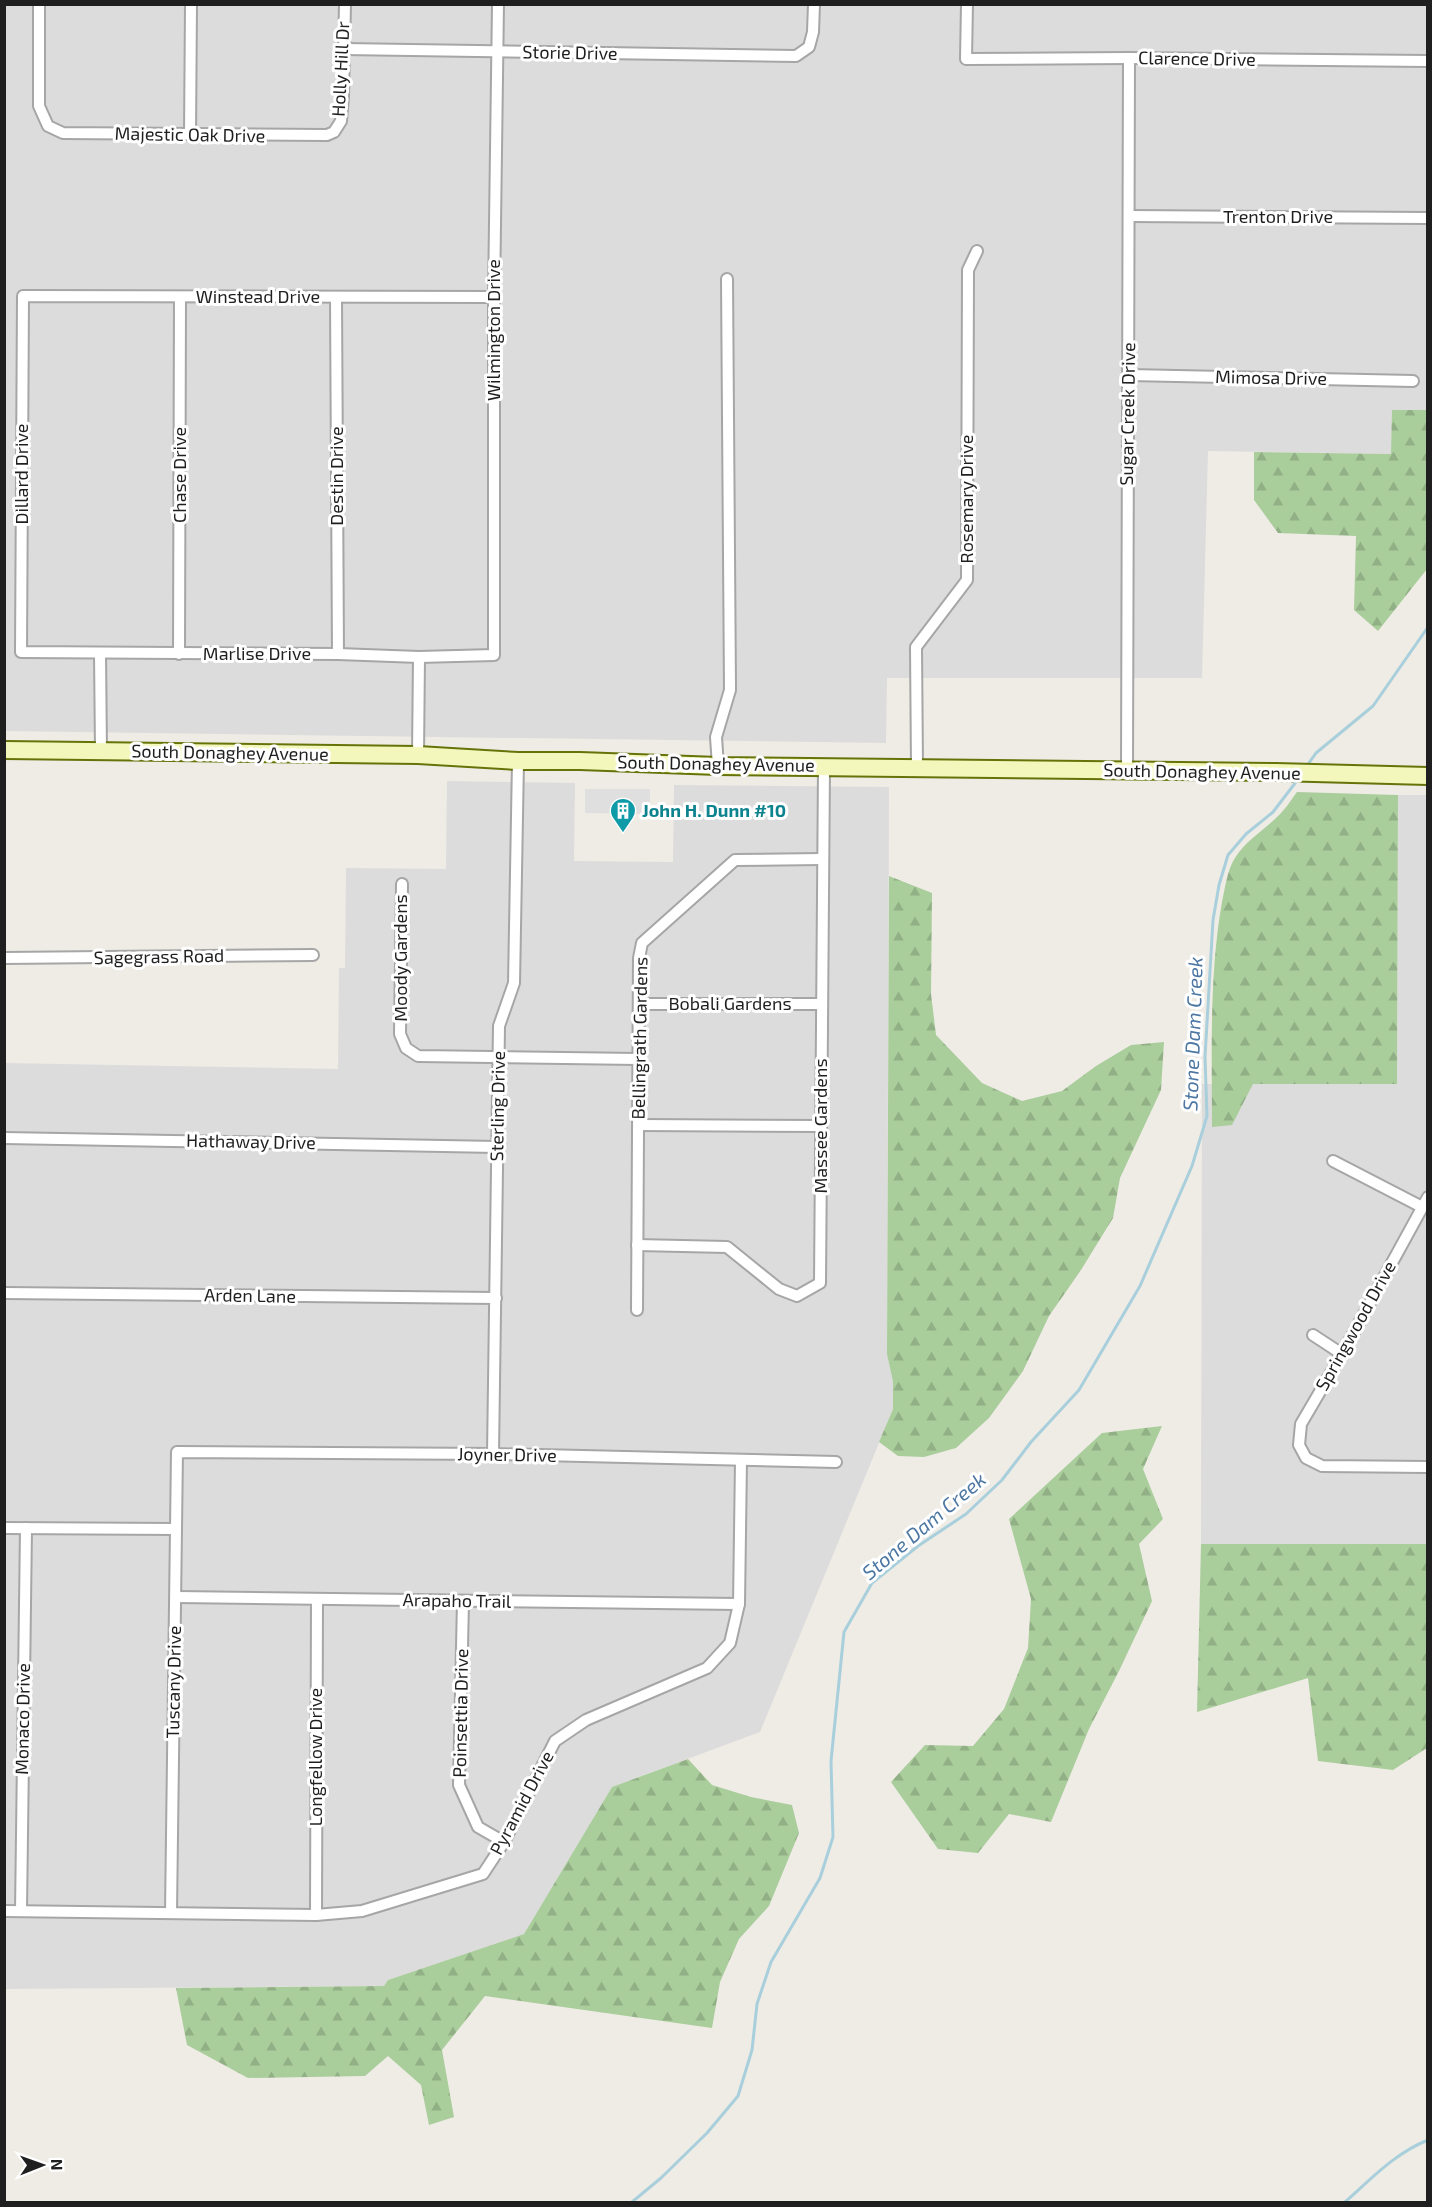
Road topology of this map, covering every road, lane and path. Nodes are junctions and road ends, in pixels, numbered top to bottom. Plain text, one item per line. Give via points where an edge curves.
1 (39, 4) edge
2 (192, 4) edge
3 (345, 4) edge
4 (498, 4) edge
5 (814, 4) edge
6 (967, 4) edge
7 (344, 49) junction
8 (497, 52) junction
9 (1129, 58) junction
10 (1428, 61) edge
11 (334, 132) joint
12 (190, 135) junction
13 (1129, 216) junction
14 (1428, 218) edge
15 (977, 251) dead end
16 (728, 279) dead end
17 (23, 296) joint
18 (180, 297) junction
19 (336, 297) junction
20 (494, 297) junction
21 (1129, 375) junction
22 (1413, 381) dead end
23 (21, 652) joint
24 (100, 653) junction
25 (179, 654) junction
26 (339, 654) junction
27 (494, 655) joint
28 (419, 657) junction
29 (4, 750) edge
30 (101, 752) junction
31 (418, 755) junction
32 (518, 761) junction
33 (718, 766) junction
34 (824, 767) junction
35 (917, 767) junction
36 (1127, 771) junction
37 (1428, 776) edge
38 (822, 859) junction
39 (402, 884) dead end
40 (313, 956) dead end
41 (4, 958) edge
42 (639, 1004) junction
43 (821, 1004) junction
44 (498, 1057) junction
45 (638, 1059) junction
46 (639, 1125) junction
47 (821, 1126) junction
48 (4, 1138) edge
49 (497, 1147) junction
50 (1333, 1161) dead end
51 (1425, 1202) edge
52 (637, 1245) junction
53 (4, 1293) edge
54 (495, 1298) junction
55 (637, 1310) dead end
56 (1313, 1335) dead end
57 (1342, 1354) junction
58 (177, 1452) joint
59 (493, 1454) junction
60 (741, 1460) junction
61 (836, 1462) dead end
62 (1428, 1467) edge
63 (4, 1528) edge
64 (26, 1528) junction
65 (175, 1529) junction
66 (176, 1597) junction
67 (318, 1599) junction
68 (464, 1601) junction
69 (739, 1604) junction
70 (504, 1842) junction
71 (4, 1911) edge
72 (21, 1911) junction
73 (171, 1912) junction
74 (315, 1915) junction

1 - 12 street, Majestic Oak Drive via 39,106 48,126 63,133
2 - 12 street
3 - 7 street, Holly Hill Dr
4 - 8 street, Wilmington Drive
5 - 8 street, Storie Drive via 809,47 796,56
6 - 9 street, Clarence Drive via 966,59
7 - 8 street, Storie Drive
7 - 11 street, Holly Hill Dr via 341,121
8 - 20 street, Wilmington Drive
9 - 10 street, Clarence Drive
9 - 13 street, Sugar Creek Drive
11 - 12 street, Majestic Oak Drive
13 - 14 street, Trenton Drive
13 - 21 street, Sugar Creek Drive
15 - 35 street, Rosemary Drive via 968,270 967,580 916,647
16 - 33 street via 730,690 716,737
17 - 18 street, Winstead Drive
17 - 23 street, Dillard Drive
18 - 19 street, Winstead Drive
18 - 25 street, Chase Drive
19 - 20 street, Winstead Drive
19 - 26 street, Destin Drive
20 - 27 street, Wilmington Drive
21 - 22 street, Mimosa Drive
21 - 36 street, Sugar Creek Drive
23 - 24 street, Marlise Drive
24 - 25 street, Marlise Drive
24 - 30 street
25 - 26 street, Marlise Drive
26 - 28 street, Marlise Drive
27 - 28 street, Marlise Drive
28 - 31 street
29 - 30 street, South Donaghey Avenue
30 - 31 street, South Donaghey Avenue
31 - 32 street, South Donaghey Avenue
32 - 33 street, South Donaghey Avenue
32 - 44 street, Sterling Drive via 514,983 499,1026
33 - 34 street, South Donaghey Avenue
34 - 35 street, South Donaghey Avenue
34 - 38 street, Massee Gardens
35 - 36 street, South Donaghey Avenue
36 - 37 street, South Donaghey Avenue
38 - 42 street, Bellingrath Gardens via 735,860 642,943
38 - 43 street, Massee Gardens
39 - 44 street, Moody Gardens via 400,1034 406,1048 417,1056
40 - 41 street, Sagegrass Road
42 - 43 street, Bobali Gardens
42 - 45 street, Bellingrath Gardens
43 - 47 street, Massee Gardens
44 - 45 street, Moody Gardens
44 - 49 street, Sterling Drive
45 - 46 street, Bellingrath Gardens
46 - 47 street
46 - 52 street, Bellingrath Gardens
47 - 52 street, Massee Gardens via 820,1283 798,1296 779,1289 727,1247
48 - 49 street, Hathaway Drive
49 - 54 street, Sterling Drive
50 - 51 street
51 - 57 street, Springwood Drive
52 - 55 street, Bellingrath Gardens
53 - 54 street, Arden Lane
54 - 59 street, Sterling Drive
56 - 57 street
57 - 62 street, Springwood Drive via 1301,1424 1299,1444 1306,1458 1322,1466
58 - 59 street, Joyner Drive
58 - 65 street, Tuscany Drive
59 - 60 street, Joyner Drive
60 - 61 street, Joyner Drive
60 - 69 street, Pyramid Drive
63 - 64 street
64 - 65 street
64 - 72 street, Monaco Drive
65 - 66 street, Tuscany Drive
66 - 67 street, Arapaho Trail
66 - 73 street, Tuscany Drive
67 - 68 street, Arapaho Trail
67 - 74 street, Longfellow Drive
68 - 69 street, Arapaho Trail
68 - 70 street, Poinsettia Drive via 459,1785 478,1827
69 - 70 street, Pyramid Drive via 730,1643 707,1668 586,1720 555,1741
70 - 74 street, Pyramid Drive via 483,1874 362,1911
71 - 72 street, Pyramid Drive
72 - 73 street, Pyramid Drive
73 - 74 street, Pyramid Drive

